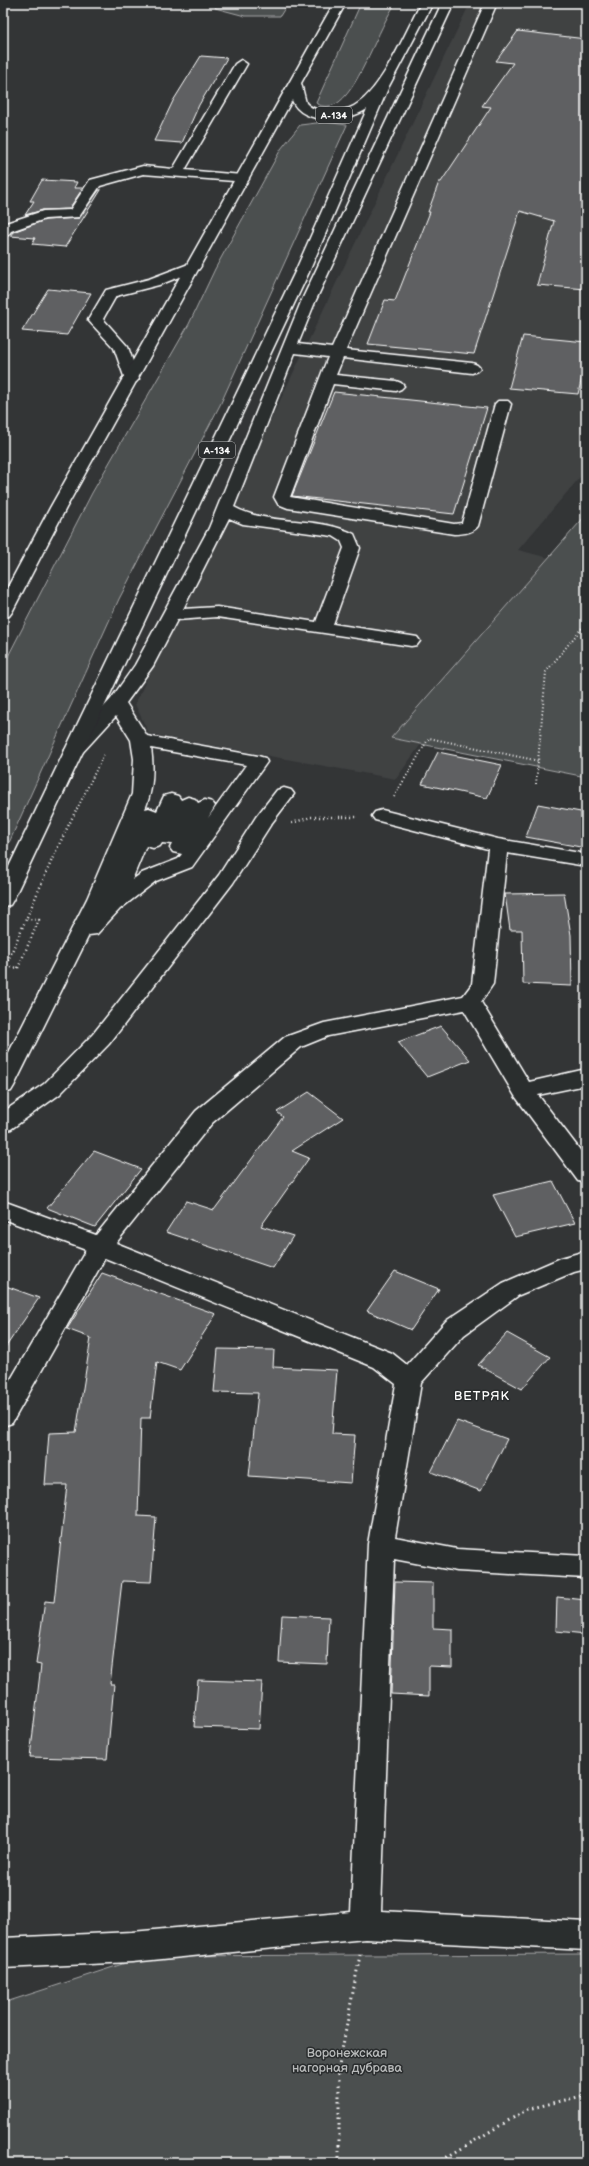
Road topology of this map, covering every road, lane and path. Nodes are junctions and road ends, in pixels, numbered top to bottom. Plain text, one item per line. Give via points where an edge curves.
1 (340, 3) edge
2 (427, 3) edge
3 (448, 3) edge
4 (491, 3) edge
5 (241, 64) dead end
6 (295, 83) junction
7 (383, 86) junction
8 (176, 174) junction
9 (242, 180) junction
10 (3, 232) edge
11 (194, 266) junction
12 (291, 348) junction
13 (337, 353) junction
14 (472, 368) dead end
15 (131, 379) junction
16 (327, 379) junction
17 (396, 386) dead end
18 (503, 404) dead end
19 (225, 509) junction
20 (3, 612) edge
21 (171, 615) junction
22 (586, 626) edge
23 (323, 627) junction
24 (412, 641) dead end
25 (120, 709) junction
26 (140, 740) junction
27 (74, 750) junction
28 (539, 761) junction
29 (536, 784) dead end
30 (284, 794) dead end
31 (172, 800) junction
32 (224, 809) junction
33 (382, 816) junction
34 (263, 821) junction
35 (498, 845) junction
36 (586, 860) edge
37 (168, 868) junction
38 (149, 877) junction
39 (132, 889) junction
40 (3, 900) edge
41 (113, 904) junction
42 (27, 919) junction
43 (72, 949) junction
44 (3, 966) edge
45 (3, 972) edge
46 (470, 1002) junction
47 (586, 1077) edge
48 (3, 1086) edge
49 (523, 1091) junction
50 (3, 1123) edge
51 (586, 1175) edge
52 (3, 1210) edge
53 (100, 1246) junction
54 (586, 1260) edge
55 (409, 1380) junction
56 (3, 1416) edge
57 (382, 1544) junction
58 (586, 1567) edge
59 (365, 1925) junction
60 (586, 1936) edge
61 (3, 1953) edge
62 (586, 2095) edge
63 (339, 2163) edge
64 (437, 2163) edge

1 - 6 main road
2 - 7 main road, А-134
3 - 12 main road via 308,302
4 - 13 main road
5 - 8 main road
6 - 7 main road, А-134 via 299,103 303,109 326,115 356,111
6 - 9 main road
7 - 27 main road, А-134 via 298,279
8 - 9 main road
8 - 10 main road via 143,170 95,183 74,214 43,215 6,228
9 - 11 main road
11 - 15 main road
11 - 15 main road via 154,282 111,293 95,320 121,347
12 - 13 main road
12 - 19 main road
13 - 14 main road
13 - 16 main road
15 - 20 main road
16 - 17 main road
16 - 18 main road via 282,497 288,504 454,529 470,526
19 - 21 main road
19 - 23 main road via 243,519 337,532 348,538 352,548
21 - 23 main road via 217,612
21 - 25 main road
22 - 28 path via 546,672
23 - 24 main road
25 - 26 main road
25 - 27 main road
25 - 42 path
26 - 31 main road via 143,759
26 - 32 main road via 258,762
27 - 40 main road, А-134
28 - 29 path
28 - 33 path via 429,738
30 - 34 main road
31 - 32 main road
31 - 37 main road
31 - 38 main road
31 - 39 main road
31 - 41 main road
31 - 43 main road via 97,899
32 - 37 main road via 185,863
33 - 34 path via 311,817 293,823
33 - 35 main road
34 - 50 main road via 226,879 101,1039 52,1089
35 - 36 main road
35 - 46 main road via 482,984
37 - 38 main road
38 - 39 main road
39 - 41 main road
41 - 43 main road
42 - 44 path, bridge via 39,920 18,968
42 - 45 path
43 - 48 main road
46 - 49 main road
46 - 53 main road via 324,1030 293,1042 204,1117
47 - 49 main road
49 - 51 main road
52 - 53 main road
53 - 55 main road via 383,1360
53 - 56 main road
54 - 55 main road via 569,1264 511,1289 455,1328
55 - 57 main road
57 - 58 main road via 410,1554 454,1560
57 - 59 main road
59 - 60 main road
59 - 61 main road via 132,1947
59 - 63 path via 339,2066
62 - 64 path via 528,2109

